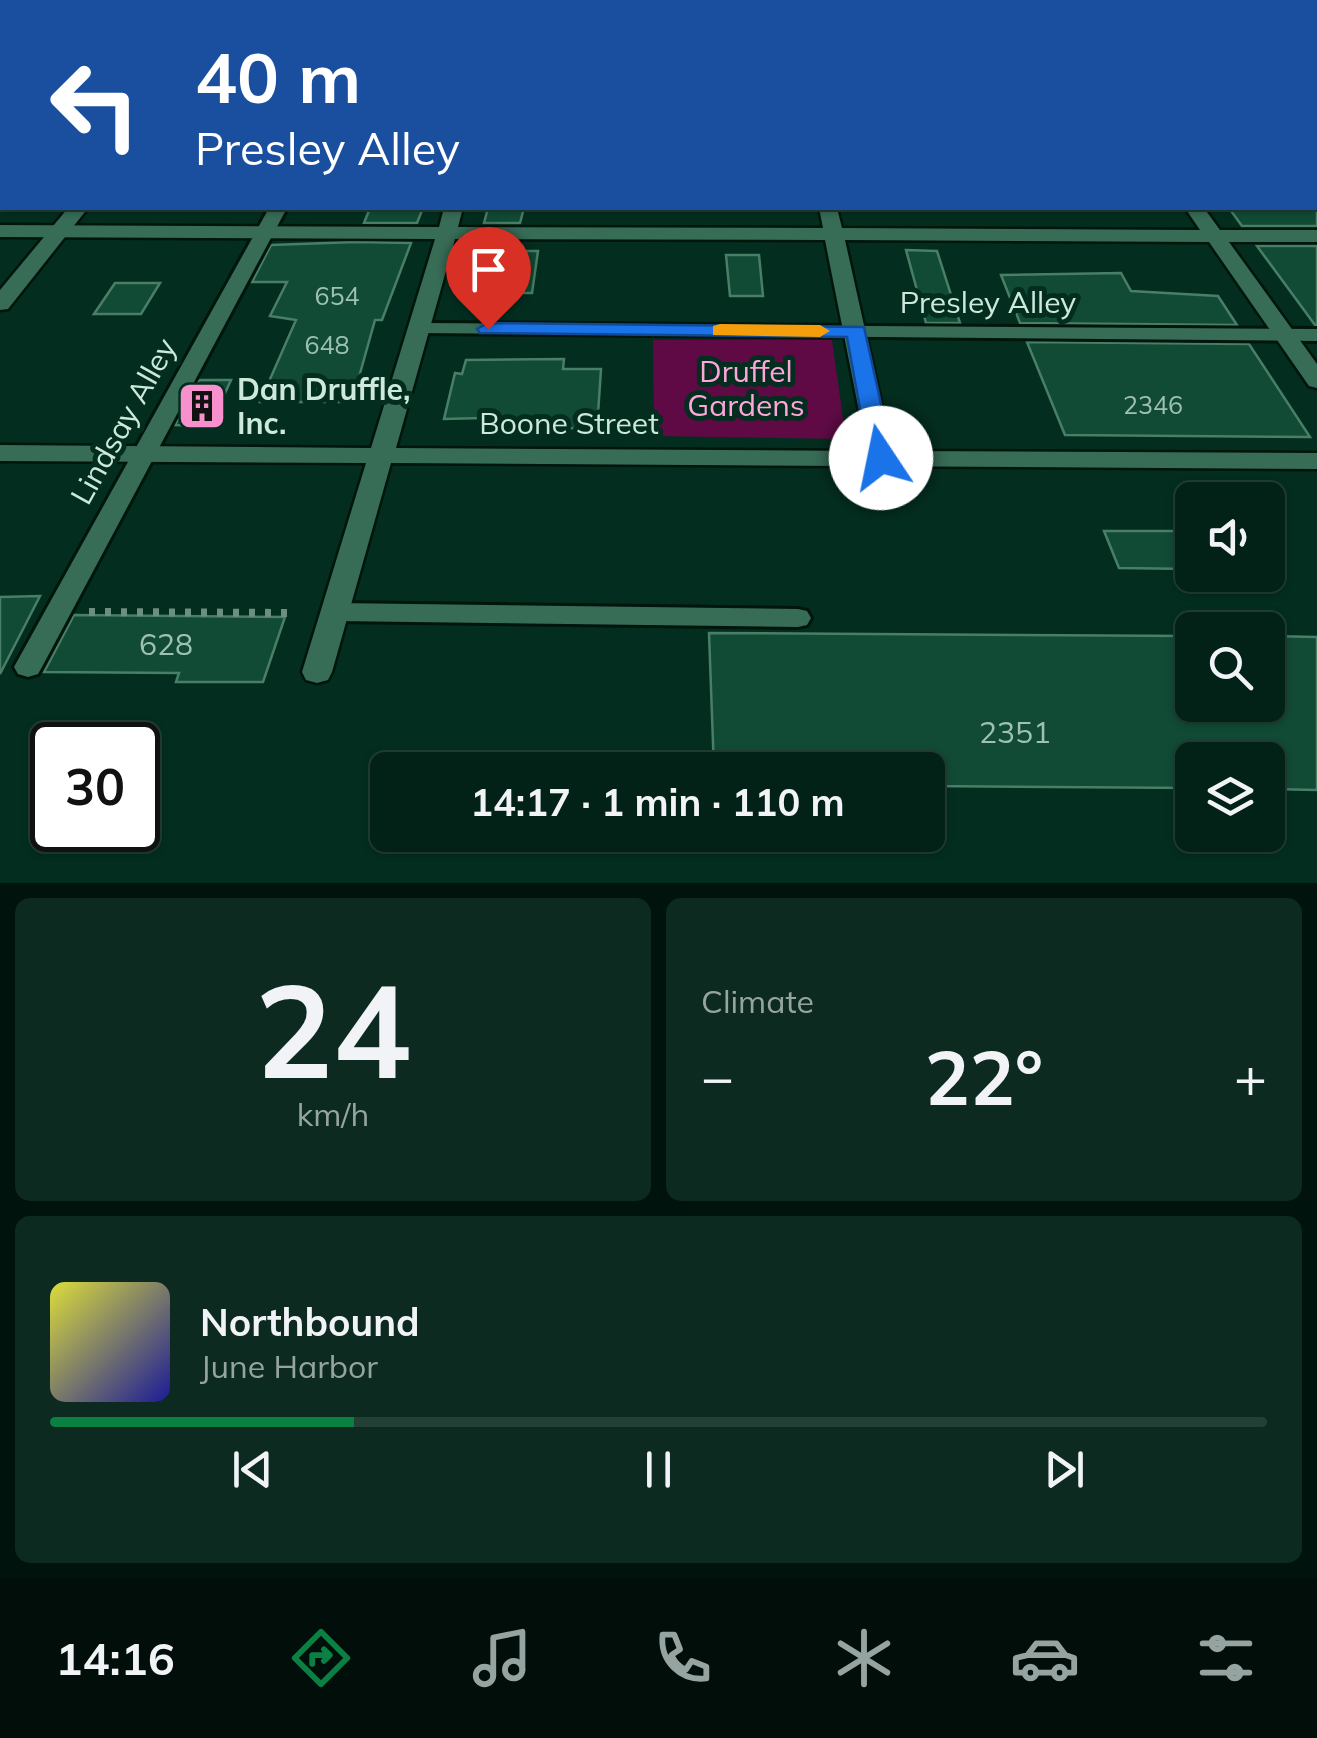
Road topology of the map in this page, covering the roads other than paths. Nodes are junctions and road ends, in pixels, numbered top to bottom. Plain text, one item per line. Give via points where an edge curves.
1 (76, 210) edge
2 (277, 210) edge
3 (828, 210) edge
4 (1196, 210) edge
5 (450, 219) edge
6 (0, 230) edge
7 (60, 230) junction
8 (266, 231) junction
9 (834, 233) junction
10 (1215, 236) junction
11 (1317, 236) edge
12 (0, 304) edge
13 (419, 329) junction
14 (856, 332) junction
15 (1284, 334) junction
16 (1317, 334) edge
17 (1317, 381) edge
18 (0, 453) edge
19 (141, 454) junction
20 (381, 455) junction
21 (881, 458) junction
22 (1317, 461) edge
23 (335, 612) junction
24 (798, 618) dead end
25 (28, 667) dead end
26 (317, 672) dead end

1 - 7 street
2 - 8 lane, Lindsay Alley
3 - 9 street
4 - 10 street
5 - 8 street
5 - 9 street
5 - 13 street
6 - 7 street
7 - 8 street
7 - 12 street
8 - 19 lane, Lindsay Alley
9 - 10 street
9 - 14 street
10 - 11 street
10 - 15 street
13 - 14 lane, Presley Alley
13 - 20 street
14 - 15 lane, Presley Alley
14 - 21 street
15 - 16 lane, Presley Alley
15 - 17 street
18 - 19 street, Boone Street
19 - 20 street, Boone Street
19 - 25 lane, Lindsay Alley
20 - 21 street, Boone Street
20 - 23 street
21 - 22 street, Boone Street
23 - 24 lane
23 - 26 street

